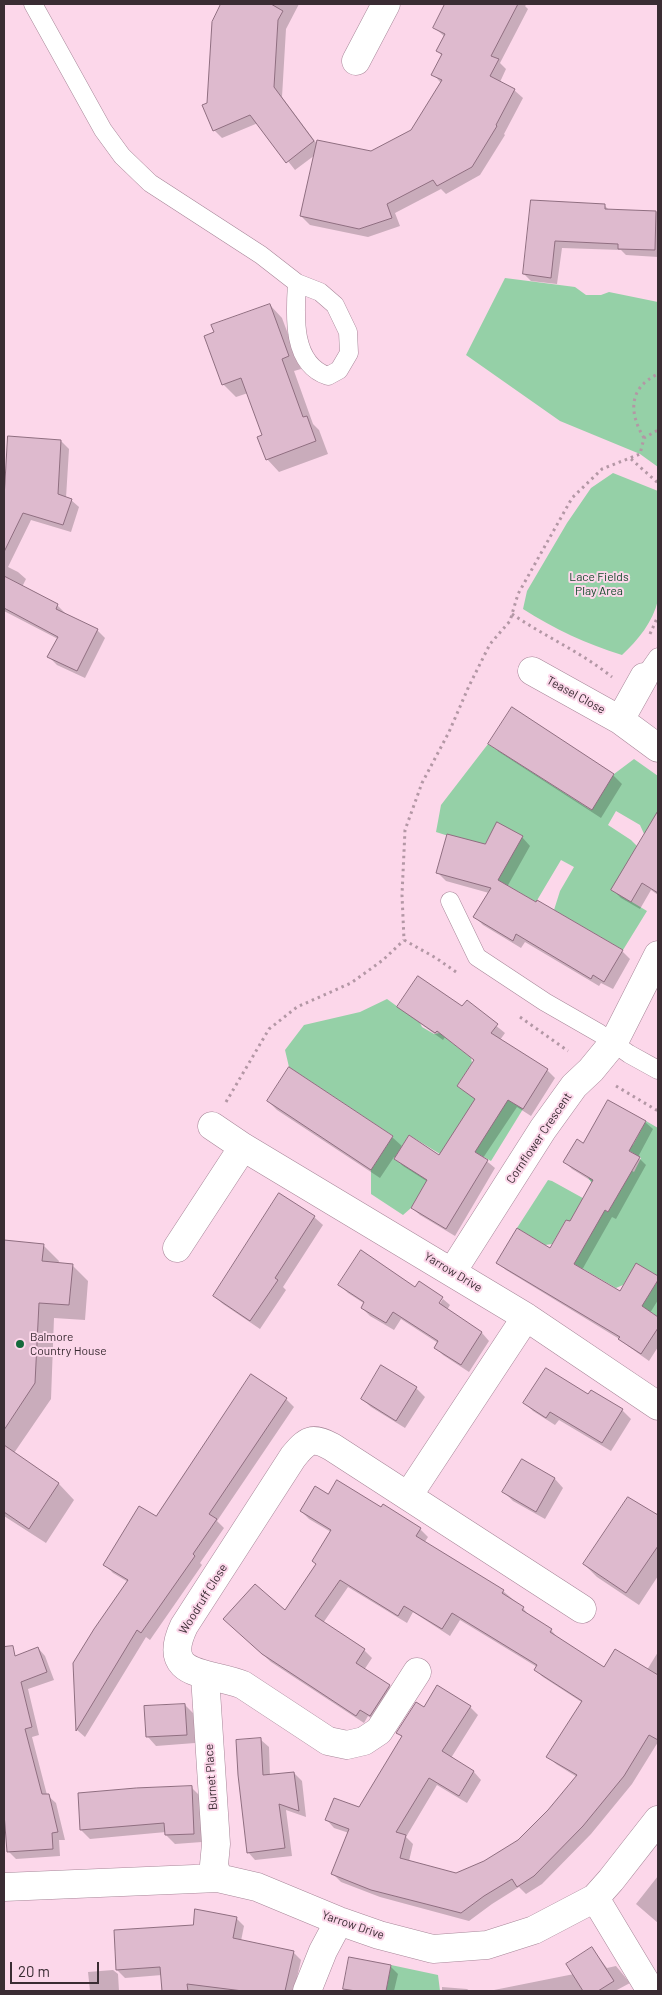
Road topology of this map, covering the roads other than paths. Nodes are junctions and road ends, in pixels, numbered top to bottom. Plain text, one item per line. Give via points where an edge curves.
1 (33, 4) edge
2 (386, 4) edge
3 (356, 61) dead end
4 (297, 283) junction
5 (651, 667) edge
6 (532, 671) dead end
7 (620, 720) junction
8 (658, 748) edge
9 (450, 901) dead end
10 (658, 955) edge
11 (614, 1042) junction
12 (658, 1070) edge
13 (218, 1116) road end
14 (243, 1147) junction
15 (177, 1248) dead end
16 (452, 1272) junction
17 (526, 1317) junction
18 (658, 1406) edge
19 (408, 1496) junction
20 (582, 1609) dead end
21 (418, 1672) dead end
22 (205, 1676) junction
23 (658, 1820) edge
24 (218, 1878) junction
25 (4, 1887) edge
26 (595, 1898) junction
27 (340, 1921) junction
28 (307, 1991) edge
29 (652, 1991) edge

1 - 4 lane via 103,130 122,156 150,182
2 - 3 street
4 - 4 lane via 327,297 335,305 348,332 349,353 338,370 328,376 313,367 302,349 295,316
5 - 7 street, Teasel Close
6 - 7 street, Teasel Close
7 - 8 street, Teasel Close
9 - 11 lane via 477,957
10 - 11 street, Cornflower Crescent
11 - 12 lane
11 - 16 street, Cornflower Crescent via 592,1070 574,1086 543,1129
13 - 14 street, Yarrow Drive
14 - 15 street
14 - 16 street, Yarrow Drive
16 - 17 street, Yarrow Drive
17 - 18 street, Yarrow Drive
17 - 19 street
19 - 20 street, Woodruff Close
19 - 22 street, Woodruff Close via 321,1441 311,1440 303,1445 178,1638 177,1652 182,1664
21 - 22 street, Woodruff Close via 379,1731 364,1741 347,1745 328,1740 243,1685
22 - 24 street, Burnet Place via 216,1844 214,1865
23 - 26 street, Yarrow Drive
24 - 25 street, Yarrow Drive
24 - 27 street, Yarrow Drive via 257,1887
26 - 27 street, Yarrow Drive via 534,1930 476,1946 433,1949
26 - 29 street
27 - 28 street via 323,1951

